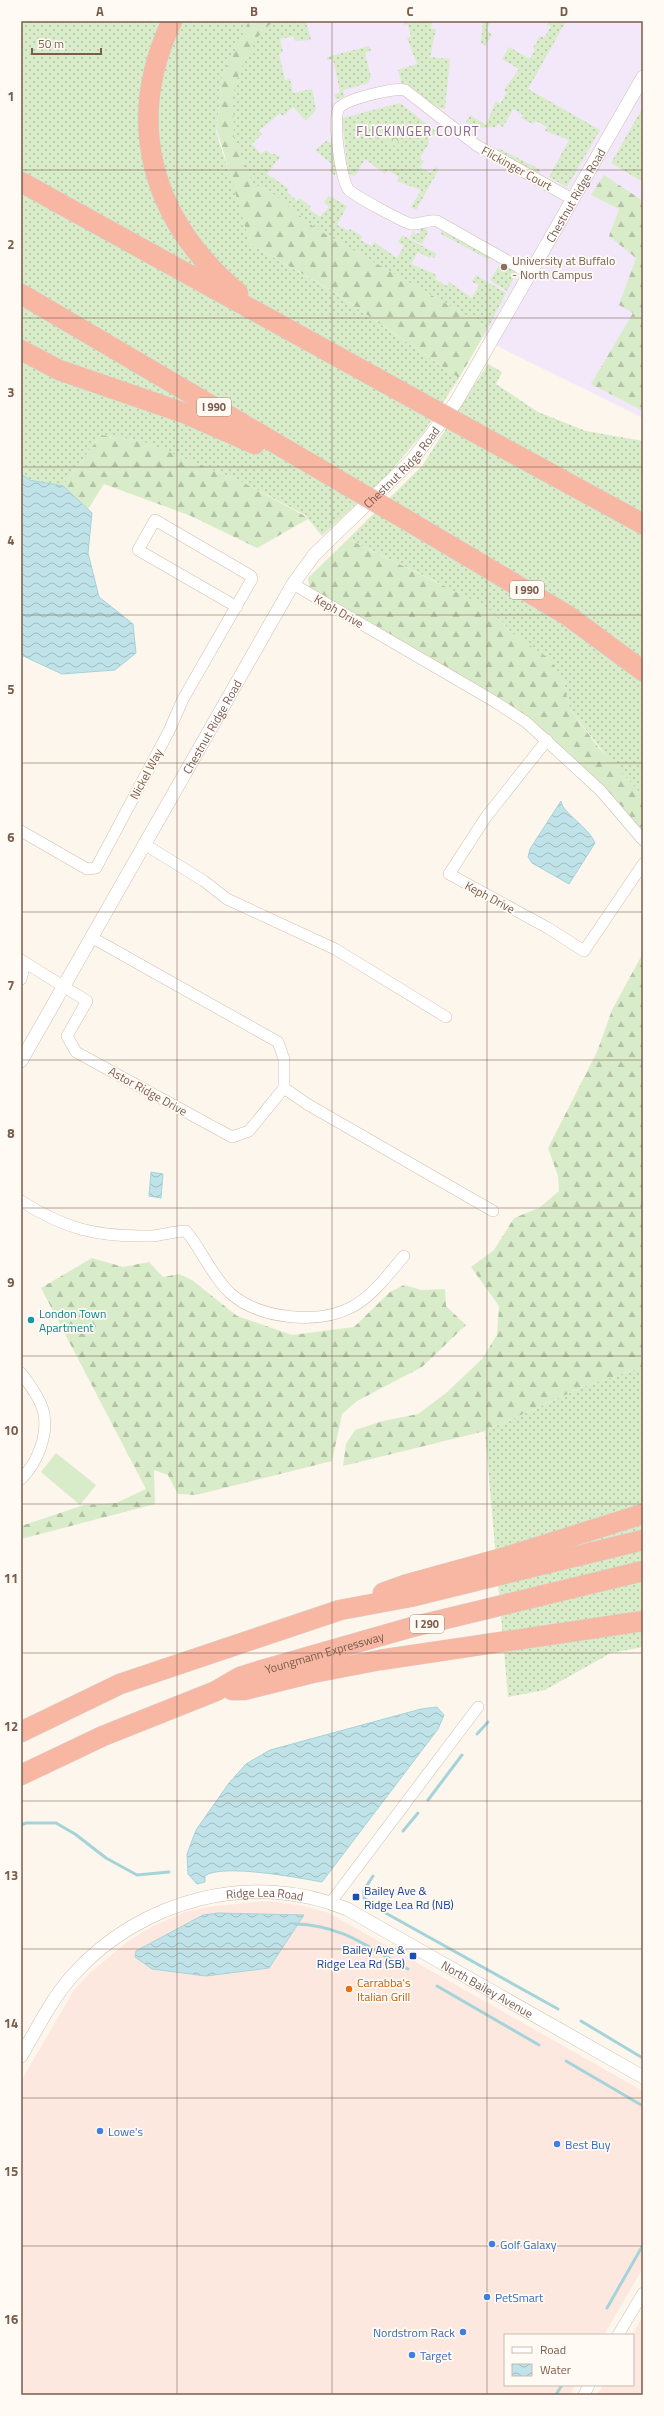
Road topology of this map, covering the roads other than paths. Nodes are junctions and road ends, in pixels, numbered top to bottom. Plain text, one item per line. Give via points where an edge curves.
1 (172, 21) edge
2 (643, 77) edge
3 (21, 182) edge
4 (572, 199) junction
5 (529, 273) junction
6 (21, 294) edge
7 (270, 320) junction
8 (21, 350) edge
9 (325, 473) junction
10 (643, 524) edge
11 (293, 584) junction
12 (237, 607) junction
13 (643, 671) edge
14 (547, 740) junction
15 (21, 831) edge
16 (643, 840) edge
17 (144, 844) junction
18 (643, 864) edge
19 (91, 937) junction
20 (23, 962) edge
21 (21, 980) edge
22 (64, 986) junction
23 (446, 1017) dead end
24 (21, 1061) edge
25 (284, 1088) junction
26 (21, 1201) edge
27 (493, 1211) dead end
28 (404, 1256) dead end
29 (21, 1372) edge
30 (21, 1479) edge
31 (643, 1514) edge
32 (643, 1540) edge
33 (643, 1570) edge
34 (340, 1610) junction
35 (643, 1621) edge
36 (216, 1691) junction
37 (478, 1706) dead end
38 (21, 1732) edge
39 (21, 1775) edge
40 (331, 1902) junction
41 (21, 2056) edge
42 (643, 2076) edge
43 (643, 2293) edge
44 (619, 2334) edge
45 (588, 2386) edge
46 (584, 2395) edge

1 - 7 highway via 155,69 149,106 150,146 163,197 181,231 204,263
2 - 4 street, Chestnut Ridge Road
3 - 7 highway
4 - 5 street, Chestnut Ridge Road
4 - 5 street, Flickinger Court via 476,145 405,90 394,89 340,106 336,126 345,182 351,192 411,224 437,221
5 - 11 street, Chestnut Ridge Road via 456,402 417,454 314,555
6 - 9 highway, I 990
7 - 10 highway, bridge
8 - 9 highway via 59,370 184,413
9 - 13 highway, I 990, bridge via 567,615
11 - 14 street, Keph Drive via 492,700
11 - 17 street, Chestnut Ridge Road
12 - 12 street, Nickel Way via 138,550 155,520 251,576 252,579
12 - 15 street, Nickel Way via 183,699 96,868 87,869
14 - 16 street, Keph Drive via 600,790
14 - 18 street, Keph Drive via 486,817 449,874 548,928 584,951
17 - 19 street, Chestnut Ridge Road
17 - 23 street via 204,881 227,899 335,949
19 - 22 street, Chestnut Ridge Road
19 - 25 street via 278,1042 284,1059
20 - 21 street
20 - 22 street
22 - 24 street, Chestnut Ridge Road
22 - 25 street, Astor Ridge Drive via 87,1001 67,1036 76,1052 232,1137 249,1131
25 - 27 street via 307,1104
26 - 28 street via 68,1227 107,1235 151,1236 186,1231 211,1271 231,1294 261,1311 288,1317 326,1316 352,1307 381,1283
29 - 30 street via 44,1413 44,1439 31,1469
31 - 34 highway via 506,1557 408,1584
32 - 34 highway, I 290 via 410,1597
33 - 36 highway, Youngmann Expressway / I 290 via 338,1647 240,1677
34 - 38 highway, I 290 via 120,1684
35 - 36 highway via 380,1660 244,1690
36 - 39 highway, Youngmann Expressway / I 290 via 135,1722
37 - 40 street
40 - 41 street, Ridge Lea Road via 283,1892 232,1893 183,1903 141,1921 105,1945 73,1975
40 - 42 street, North Bailey Avenue via 369,1920
43 - 44 street
45 - 46 street

